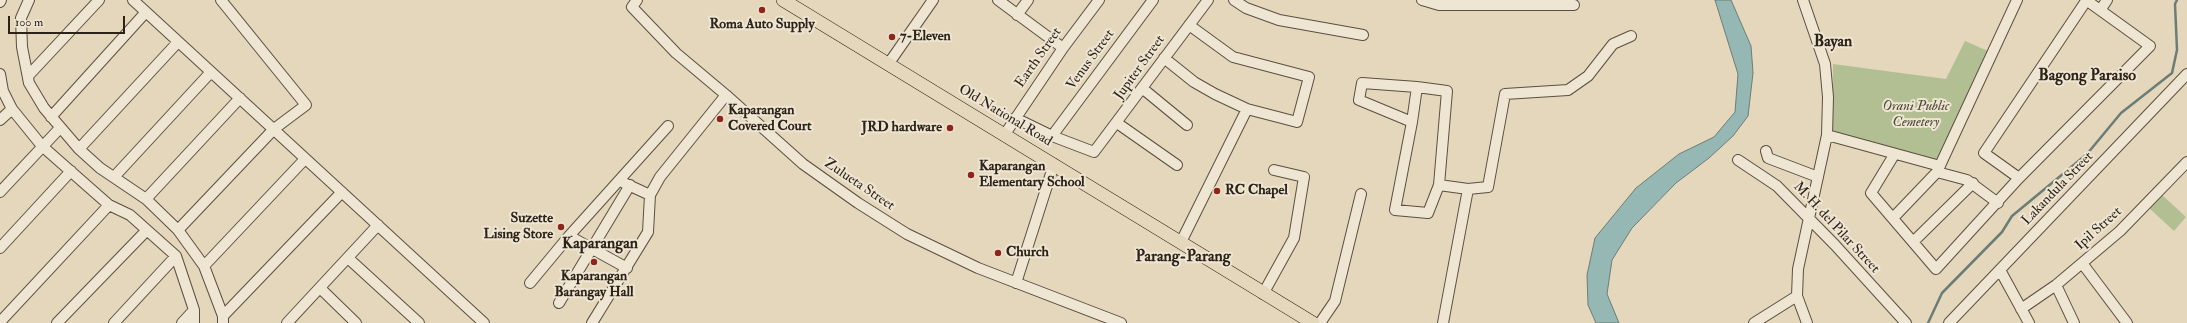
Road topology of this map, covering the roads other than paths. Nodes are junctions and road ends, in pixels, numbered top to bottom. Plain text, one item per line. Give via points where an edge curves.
1 (29, 0) edge
2 (99, 0) edge
3 (133, 0) edge
4 (221, 0) edge
5 (637, 0) edge
6 (783, 0) edge
7 (933, 0) edge
8 (998, 0) edge
9 (1028, 0) edge
10 (1099, 0) edge
11 (1153, 0) edge
12 (1208, 0) edge
13 (1234, 0) edge
14 (1422, 0) edge
15 (1803, 0) edge
16 (2017, 0) edge
17 (2086, 0) edge
18 (2107, 0) edge
19 (1574, 5) dead end
20 (2101, 9) junction
21 (146, 12) junction
22 (1017, 15) junction
23 (1189, 25) junction
24 (1363, 35) dead end
25 (1631, 36) dead end
26 (178, 42) junction
27 (1063, 48) junction
28 (1164, 58) junction
29 (889, 63) junction
30 (211, 72) junction
31 (0, 74) edge
32 (2187, 74) edge
33 (28, 76) junction
34 (1417, 87) junction
35 (1142, 88) junction
36 (2, 92) edge
37 (726, 95) junction
38 (240, 98) junction
39 (12, 109) junction
40 (1247, 109) junction
41 (51, 117) junction
42 (1014, 118) junction
43 (0, 120) edge
44 (1117, 122) junction
45 (1412, 122) junction
46 (1186, 125) dead end
47 (668, 126) dead end
48 (60, 128) junction
49 (274, 129) junction
50 (1004, 134) junction
51 (1827, 135) junction
52 (1052, 136) junction
53 (42, 146) junction
54 (79, 149) junction
55 (1766, 151) dead end
56 (1894, 155) junction
57 (305, 159) junction
58 (1738, 160) dead end
59 (2187, 162) edge
60 (1054, 164) junction
61 (1177, 165) dead end
62 (1938, 169) junction
63 (1274, 170) dead end
64 (71, 171) junction
65 (114, 177) junction
66 (1818, 177) junction
67 (2019, 178) junction
68 (619, 180) junction
69 (1973, 183) junction
70 (630, 185) junction
71 (1438, 185) junction
72 (1468, 189) junction
73 (0, 192) edge
74 (342, 192) junction
75 (1361, 194) dead end
76 (650, 195) junction
77 (146, 199) junction
78 (1998, 203) junction
79 (109, 205) junction
80 (1808, 218) junction
81 (1893, 218) junction
82 (378, 225) junction
83 (147, 230) junction
84 (178, 230) junction
85 (569, 236) junction
86 (1181, 242) junction
87 (1913, 242) junction
88 (0, 248) edge
89 (591, 249) junction
90 (176, 256) junction
91 (348, 258) junction
92 (2082, 263) junction
93 (204, 266) junction
94 (626, 268) junction
95 (2000, 270) junction
96 (530, 283) dead end
97 (1016, 283) junction
98 (2056, 285) junction
99 (320, 288) junction
100 (1263, 294) junction
101 (1796, 296) junction
102 (559, 303) dead end
103 (2022, 309) junction
104 (194, 310) junction
105 (223, 319) edge
106 (0, 322) edge
107 (57, 323) edge
108 (114, 323) edge
109 (182, 323) edge
110 (194, 323) edge
111 (287, 323) edge
112 (356, 323) edge
113 (419, 323) edge
114 (484, 323) edge
115 (592, 323) edge
116 (1121, 323) edge
117 (1313, 323) edge
118 (1320, 323) edge
119 (1443, 323) edge
120 (1754, 323) edge
121 (1807, 323) edge
122 (1906, 323) edge
123 (1949, 323) edge
124 (2028, 323) edge
125 (2074, 323) edge
126 (2127, 323) edge

1 - 33 street via 21,18 22,47
2 - 33 street
3 - 21 street
4 - 49 street via 306,105
5 - 37 street, Zulueta Street via 632,7 676,53
6 - 29 main road, Old National Road
7 - 29 street
8 - 22 street
9 - 22 street
10 - 27 street, Earth Street
11 - 52 street, Venus Street
12 - 23 street, Jupiter Street
13 - 24 street via 1246,8 1279,20
14 - 19 street via 1438,5
15 - 51 street via 1825,64 1828,97
16 - 62 street
17 - 20 street
17 - 67 street via 1984,153
18 - 20 street
20 - 67 street via 2150,46
21 - 26 street
21 - 41 street
22 - 27 street
23 - 28 street, Jupiter Street
23 - 40 street via 1233,57 1309,77 1297,122
25 - 72 street via 1613,44 1588,76 1568,90 1505,94 1488,187
26 - 30 street
26 - 54 street
27 - 42 street, Earth Street
28 - 35 street, Jupiter Street
28 - 40 street via 1194,82
29 - 50 main road, Old National Road
30 - 38 street
30 - 65 street
31 - 36 street
32 - 95 street, Lakandula Street
33 - 41 street via 29,83
34 - 45 street
34 - 45 street via 1362,83 1359,100
34 - 71 street via 1447,91
35 - 44 street, Jupiter Street
35 - 46 street
36 - 39 street
37 - 76 street via 660,177
37 - 97 street, Zulueta Street via 803,164 858,203 908,234 978,268
38 - 49 street
38 - 77 street
39 - 43 street
39 - 53 street
40 - 86 street
41 - 48 street
42 - 50 street, Earth Street
42 - 52 street
44 - 52 street, Jupiter Street via 1094,152
44 - 61 street
45 - 71 street via 1395,210 1428,213
47 - 68 street
48 - 53 street
48 - 54 street
49 - 57 street
49 - 84 street
50 - 60 main road, Old National Road
51 - 56 street
51 - 66 street
53 - 64 street
53 - 73 street
54 - 65 street
55 - 66 street via 1768,158
56 - 62 street
56 - 81 street via 1871,193
57 - 74 street
57 - 93 street
58 - 80 street, M. H. del Pilar Street via 1777,186
59 - 92 street, Ipil Street via 2120,231
60 - 86 main road, Old National Road
60 - 97 street
62 - 69 street
62 - 81 street
63 - 100 street via 1304,177 1294,238
64 - 79 street
64 - 88 street
65 - 77 street
66 - 80 street
67 - 78 street
68 - 70 street
68 - 85 street
69 - 78 street
69 - 87 street
70 - 76 street
70 - 89 street
71 - 72 street
72 - 119 street
74 - 82 street
74 - 105 street
75 - 118 street via 1335,302
76 - 94 street via 648,232
77 - 84 street
78 - 87 street via 1936,269
79 - 83 street via 130,215
79 - 106 street
80 - 101 street via 1798,269
80 - 122 street, M. H. del Pilar Street
81 - 87 street
82 - 91 street
82 - 114 street
83 - 90 street
83 - 107 street
84 - 93 street
85 - 89 street
85 - 96 street
86 - 100 main road, Old National Road
89 - 94 street
89 - 102 street
90 - 104 street
90 - 108 street
91 - 99 street
91 - 113 street
92 - 98 street, Ipil Street
92 - 126 street
93 - 105 street
94 - 115 street
95 - 103 street
95 - 123 street, Lakandula Street
97 - 116 street, Zulueta Street
98 - 103 street, Ipil Street
98 - 125 street
99 - 111 street
99 - 112 street
100 - 117 main road, Old National Road
101 - 120 street
101 - 121 street
103 - 124 street
104 - 109 street
104 - 110 street

